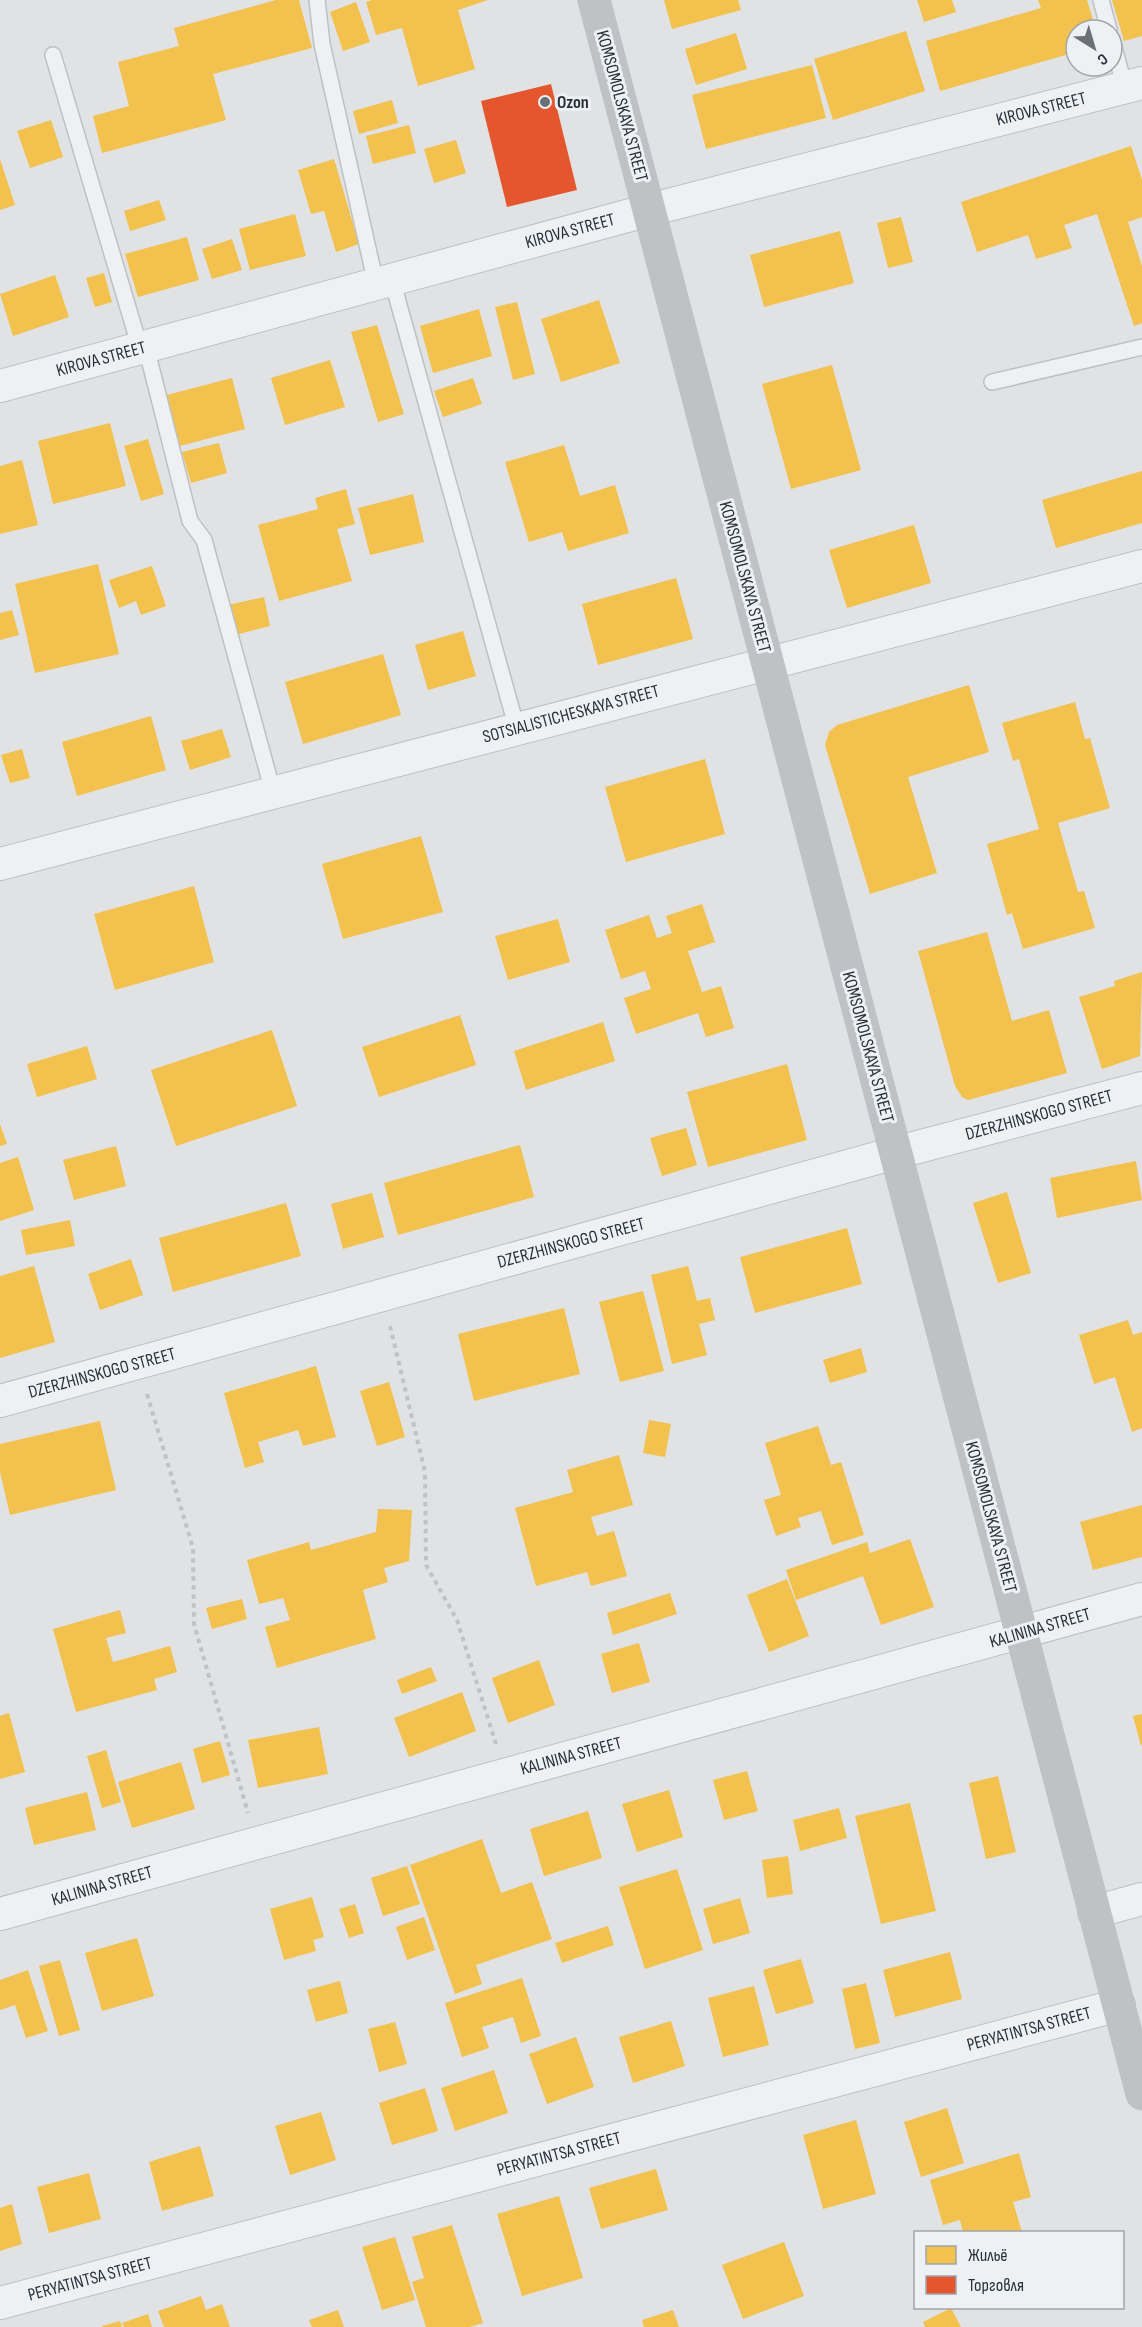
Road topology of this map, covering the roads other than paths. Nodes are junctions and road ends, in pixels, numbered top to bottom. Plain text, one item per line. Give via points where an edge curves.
1 (317, 0) edge
2 (594, 0) edge
3 (1101, 0) edge
4 (1106, 18) edge
5 (53, 55) dead end
6 (1124, 65) edge
7 (1134, 85) edge
8 (649, 210) junction
9 (384, 282) junction
10 (143, 347) junction
11 (1142, 347) edge
12 (992, 382) dead end
13 (0, 386) edge
14 (1142, 566) edge
15 (767, 663) junction
16 (518, 729) junction
17 (273, 792) junction
18 (0, 864) edge
19 (1142, 1088) edge
20 (895, 1153) junction
21 (0, 1401) edge
22 (1142, 1599) edge
23 (1022, 1634) junction
24 (1142, 1899) edge
25 (1094, 1911) junction
26 (0, 1914) edge
27 (1119, 2005) junction
28 (1142, 2094) edge
29 (0, 2303) edge

1 - 9 lane via 322,44
2 - 8 main road, KOMSOMOLSKAYA STREET
3 - 4 lane
5 - 10 lane
6 - 7 lane
7 - 8 street, KIROVA STREET
8 - 9 street, KIROVA STREET
8 - 15 main road, KOMSOMOLSKAYA STREET
9 - 10 street, KIROVA STREET
9 - 16 lane
10 - 13 street, KIROVA STREET
10 - 17 lane via 190,520 204,540
11 - 12 lane
14 - 15 street, SOTSIALISTICHESKAYA STREET
15 - 16 street, SOTSIALISTICHESKAYA STREET
15 - 20 main road, KOMSOMOLSKAYA STREET
16 - 17 street, SOTSIALISTICHESKAYA STREET
17 - 18 street, SOTSIALISTICHESKAYA STREET
19 - 20 street, DZERZHINSKOGO STREET
20 - 21 street, DZERZHINSKOGO STREET
20 - 23 main road, KOMSOMOLSKAYA STREET
22 - 23 street, KALININA STREET
23 - 25 main road, KOMSOMOLSKAYA STREET
23 - 26 street, KALININA STREET
24 - 25 street
25 - 27 main road, KOMSOMOLSKAYA STREET
27 - 28 main road, KOMSOMOLSKAYA STREET
27 - 29 street, PERYATINTSA STREET

